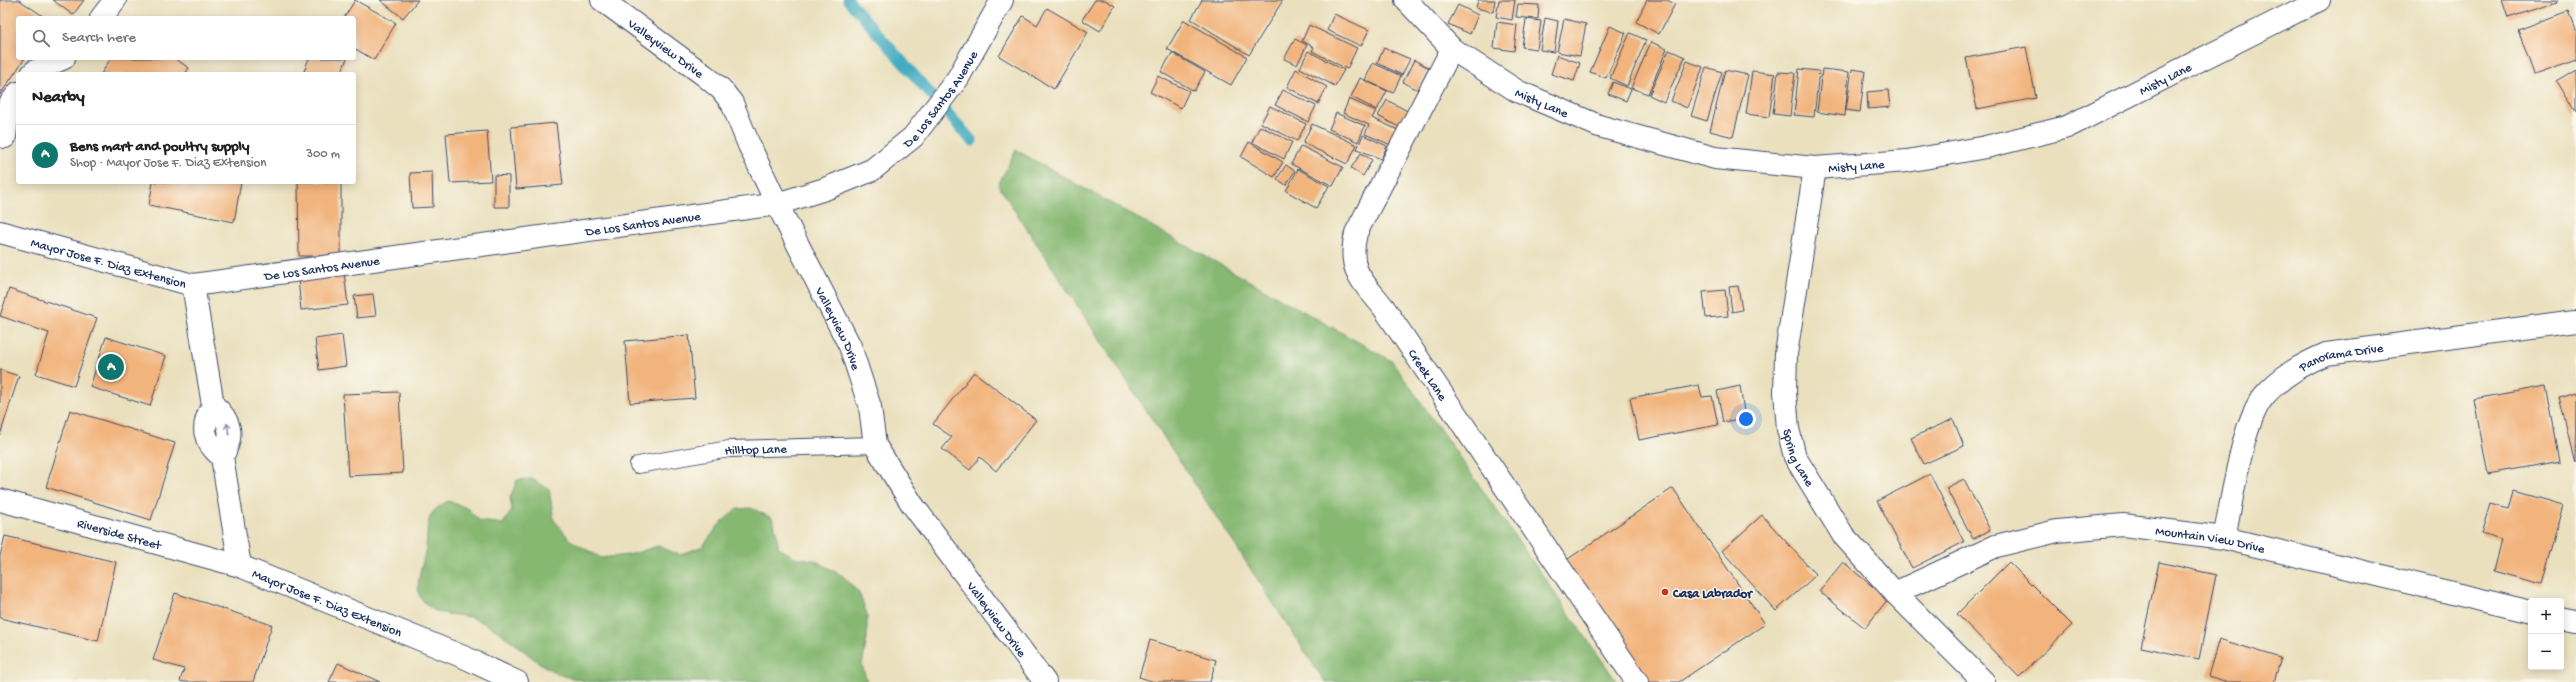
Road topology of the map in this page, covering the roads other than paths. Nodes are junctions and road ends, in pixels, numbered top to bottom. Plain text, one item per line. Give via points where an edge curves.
1 (115, 0) edge
2 (602, 0) edge
3 (1002, 0) edge
4 (1406, 0) edge
5 (2319, 0) edge
6 (102, 16) edge
7 (1452, 50) junction
8 (60, 60) edge
9 (68, 60) edge
10 (34, 72) edge
11 (65, 72) edge
12 (16, 96) edge
13 (8, 137) edge
14 (1814, 168) junction
15 (777, 204) junction
16 (0, 232) edge
17 (193, 285) junction
18 (2576, 321) edge
19 (876, 445) junction
20 (638, 465) dead end
21 (0, 500) edge
22 (2224, 538) junction
23 (240, 566) junction
24 (1895, 593) junction
25 (2528, 611) edge
26 (2564, 620) edge
27 (2576, 622) edge
28 (517, 682) edge
29 (1046, 682) edge
30 (1637, 682) edge
31 (1984, 682) edge

1 - 6 street
2 - 15 street, Valleyview Drive via 721,89 732,103
3 - 15 street, De Los Santos Avenue via 958,78 913,137 872,170 825,190
4 - 7 street, Misty Lane
5 - 14 street, Misty Lane via 2067,127 1986,147 1907,161
7 - 14 street, Misty Lane via 1517,91 1599,126 1715,158
7 - 30 street, Creek Lane via 1362,221 1353,246 1353,264 1358,275 1389,315
8 - 10 street
9 - 11 street
12 - 13 street via 9,105
14 - 24 street, Spring Lane via 1786,354 1785,392 1788,429 1795,457 1843,535
15 - 17 street, De Los Santos Avenue
15 - 19 street, Valleyview Drive via 850,346 870,407
16 - 17 street, Mayor Jose F. Diaz Extension
17 - 23 street, Mayor Jose F. Diaz Extension via 213,405 226,416 230,442 222,457
18 - 22 street, Panorama Drive via 2326,354 2302,364 2279,380 2263,396 2249,421
19 - 20 lane, Hilltop Lane via 728,449
19 - 29 street, Valleyview Drive via 912,504
21 - 23 street, Riverside Street
22 - 24 street, Mountain View Drive via 2123,525 2056,531 1996,546
22 - 25 street, Mountain View Drive
23 - 28 street, Mayor Jose F. Diaz Extension via 466,658
24 - 31 street, Spring Lane
26 - 27 street

